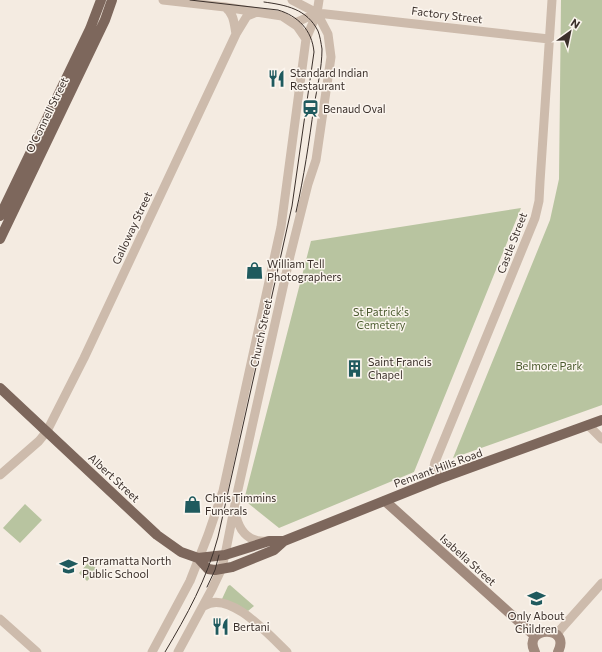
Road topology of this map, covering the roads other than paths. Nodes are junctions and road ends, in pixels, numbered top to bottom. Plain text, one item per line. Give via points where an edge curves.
1 (101, 0) edge
2 (112, 0) edge
3 (163, 0) edge
4 (292, 0) edge
5 (319, 0) edge
6 (552, 0) edge
7 (224, 7) junction
8 (257, 12) junction
9 (317, 12) junction
10 (293, 22) junction
11 (236, 34) junction
12 (306, 39) junction
13 (549, 39) junction
14 (0, 216) edge
15 (0, 239) edge
16 (0, 388) edge
17 (602, 420) edge
18 (588, 425) junction
19 (47, 431) junction
20 (602, 439) edge
21 (0, 475) edge
22 (439, 479) junction
23 (385, 501) junction
24 (235, 508) junction
25 (269, 541) junction
26 (284, 541) junction
27 (225, 555) junction
28 (198, 558) junction
29 (221, 570) junction
30 (602, 583) edge
31 (204, 606) junction
32 (0, 619) edge
33 (536, 636) junction
34 (558, 636) junction
35 (38, 652) edge
36 (152, 652) edge
37 (178, 652) edge
38 (287, 652) edge
39 (535, 652) edge
40 (558, 652) edge

1 - 14 main road, O'Connell Street via 96,17
2 - 15 main road, O'Connell Street via 105,20
3 - 7 street
4 - 9 street, Factory Street
5 - 9 street, Church Street
6 - 13 street, Castle Street
7 - 8 street
7 - 11 street via 231,12
8 - 10 street via 282,16
8 - 11 street, Galloway Street via 247,16
9 - 10 street
9 - 12 street, Church Street
9 - 13 street, Factory Street
9 - 24 street, Church Street via 328,34 331,57 316,160 290,256
10 - 12 street
11 - 19 street, Galloway Street via 84,358
12 - 28 street, Church Street via 278,240 223,491
13 - 22 street, Castle Street via 539,201 535,218 435,462 434,467
16 - 19 main road, Albert Street
17 - 18 main road, Pennant Hills Road
18 - 20 street
18 - 22 main road, Pennant Hills Road
19 - 21 street, Galloway Street
19 - 28 main road, Albert Street via 157,535 181,552
22 - 23 main road, Pennant Hills Road
23 - 26 main road, Pennant Hills Road
23 - 33 street, Isabella Street
24 - 25 street via 237,521 246,535 260,541
24 - 27 street, Church Street
25 - 26 main road, Pennant Hills Road
25 - 27 main road, Pennant Hills Road
26 - 29 main road, Pennant Hills Road via 274,550
27 - 28 main road, Pennant Hills Road
27 - 29 street, Church Street
28 - 29 main road, Albert Street via 208,569
28 - 36 street, Church Street via 188,585
29 - 31 street, Church Street
30 - 34 street via 560,630
31 - 37 street, Church Street
31 - 38 street via 210,602 222,602 237,609
32 - 35 street
33 - 34 street via 543,631 553,632
33 - 39 street via 533,642
34 - 40 street

